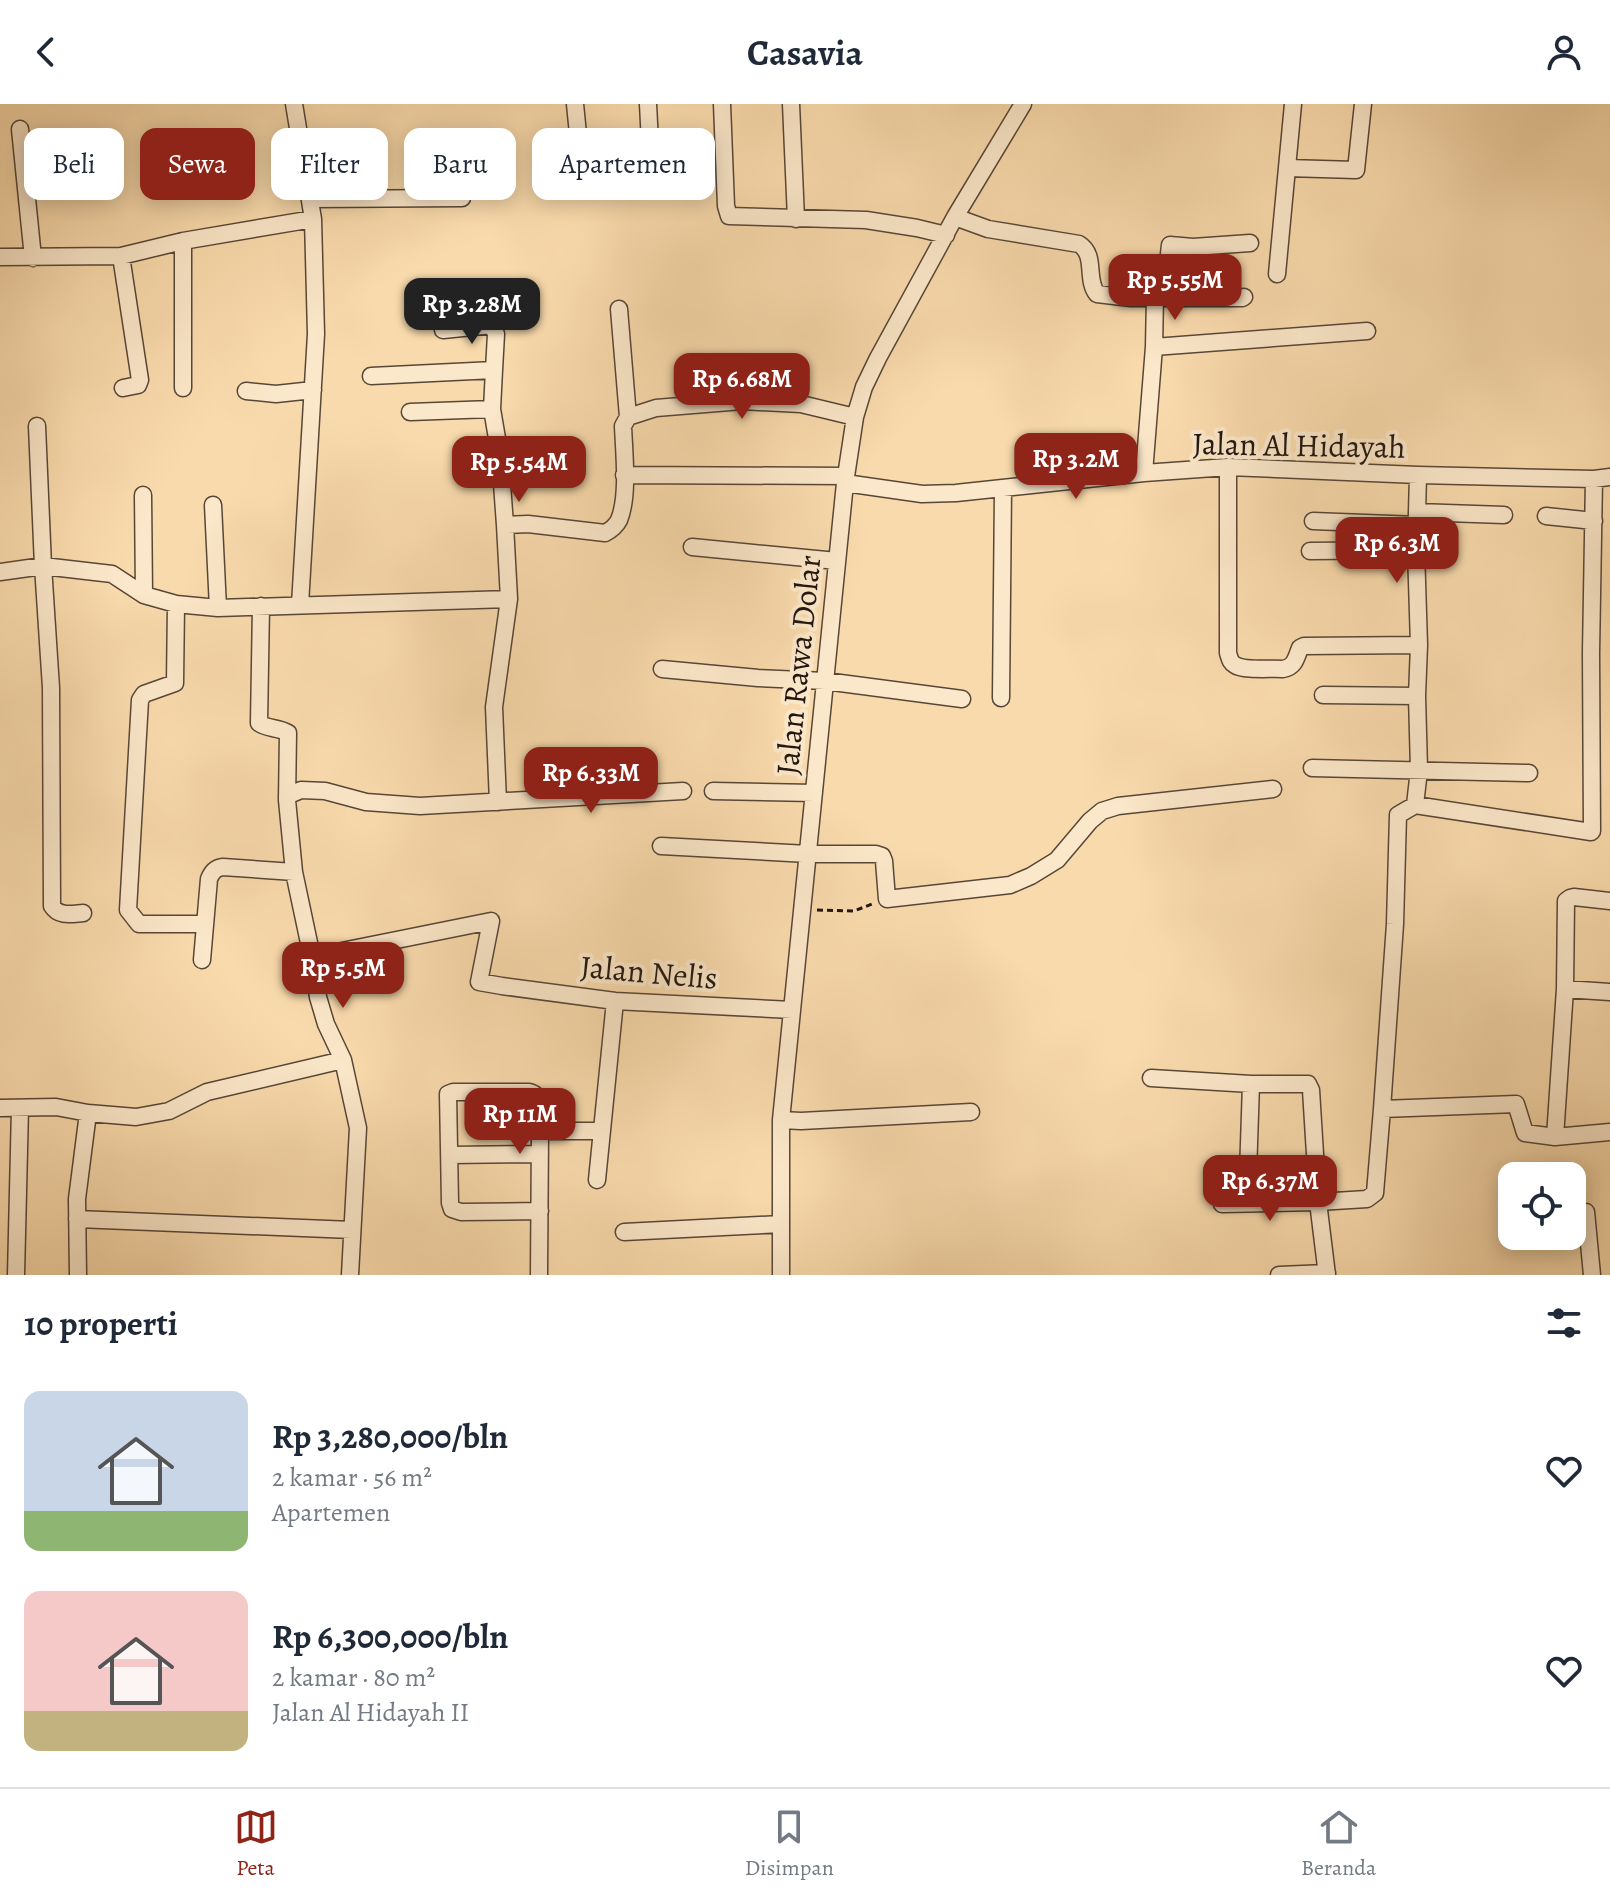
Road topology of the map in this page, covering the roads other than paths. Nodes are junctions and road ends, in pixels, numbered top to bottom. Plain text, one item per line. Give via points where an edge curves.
1 (294, 104) edge
2 (575, 104) edge
3 (648, 104) edge
4 (722, 104) edge
5 (791, 104) edge
6 (1023, 104) edge
7 (1293, 104) edge
8 (1363, 104) edge
9 (298, 128) edge
10 (577, 128) edge
11 (649, 128) edge
12 (20, 129) dead end
13 (1287, 168) junction
14 (311, 200) edge
15 (955, 217) junction
16 (313, 219) junction
17 (796, 219) junction
18 (946, 235) junction
19 (183, 241) junction
20 (1250, 243) dead end
21 (121, 256) junction
22 (0, 257) edge
23 (33, 258) junction
24 (1277, 274) dead end
25 (1160, 297) junction
26 (1244, 297) dead end
27 (619, 309) dead end
28 (443, 330) dead end
29 (1367, 331) dead end
30 (1154, 347) junction
31 (494, 370) junction
32 (371, 376) dead end
33 (123, 388) dead end
34 (183, 388) dead end
35 (313, 390) junction
36 (246, 391) dead end
37 (492, 409) junction
38 (410, 412) dead end
39 (628, 417) junction
40 (855, 417) junction
41 (37, 426) dead end
42 (1228, 467) junction
43 (1144, 473) junction
44 (624, 475) junction
45 (1418, 475) junction
46 (1602, 478) edge
47 (845, 479) junction
48 (1003, 488) junction
49 (143, 495) dead end
50 (213, 505) dead end
51 (1504, 515) dead end
52 (1546, 516) dead end
53 (1417, 518) junction
54 (1313, 521) dead end
55 (1594, 521) junction
56 (505, 525) junction
57 (692, 547) dead end
58 (1416, 550) junction
59 (1310, 551) dead end
60 (837, 561) junction
61 (43, 566) junction
62 (0, 572) edge
63 (144, 595) junction
64 (509, 599) junction
65 (176, 604) junction
66 (300, 605) junction
67 (261, 606) junction
68 (218, 608) junction
69 (1419, 645) junction
70 (662, 669) dead end
71 (825, 681) junction
72 (1323, 695) dead end
73 (1417, 696) junction
74 (1001, 698) dead end
75 (962, 699) dead end
76 (1312, 768) dead end
77 (1419, 770) junction
78 (1529, 773) dead end
79 (1273, 789) dead end
80 (683, 791) dead end
81 (713, 791) dead end
82 (814, 793) junction
83 (287, 796) junction
84 (498, 802) junction
85 (1415, 805) junction
86 (661, 846) dead end
87 (808, 854) junction
88 (294, 872) junction
89 (1610, 901) edge
90 (83, 913) dead end
91 (205, 924) junction
92 (312, 957) junction
93 (202, 960) dead end
94 (1565, 989) junction
95 (1610, 992) edge
96 (615, 1001) junction
97 (792, 1010) junction
98 (343, 1060) junction
99 (1151, 1078) dead end
100 (1251, 1084) junction
101 (0, 1108) edge
102 (20, 1108) junction
103 (1382, 1109) junction
104 (971, 1112) dead end
105 (88, 1113) junction
106 (781, 1120) junction
107 (540, 1131) junction
108 (602, 1131) junction
109 (1610, 1132) edge
110 (1555, 1137) junction
111 (540, 1154) junction
112 (450, 1155) junction
113 (597, 1180) dead end
114 (1318, 1202) junction
115 (1247, 1203) junction
116 (1222, 1204) dead end
117 (540, 1211) junction
118 (1586, 1212) dead end
119 (77, 1219) junction
120 (781, 1224) junction
121 (352, 1230) junction
122 (624, 1232) dead end
123 (1327, 1274) edge
124 (16, 1275) edge
125 (78, 1275) edge
126 (350, 1275) edge
127 (539, 1275) edge
128 (781, 1275) edge
129 (1279, 1275) edge
130 (1592, 1275) edge

1 - 9 street
2 - 10 street
3 - 11 street
4 - 17 street via 727,214
5 - 17 street
6 - 15 street, Jalan Rawa Dolar
7 - 13 street
8 - 13 street via 1356,170
12 - 23 street
13 - 24 street
14 - 16 street
15 - 18 street, Jalan Rawa Dolar
15 - 25 street via 988,229 1079,244 1089,255 1097,294
16 - 19 street
16 - 35 street
17 - 18 street via 866,220
18 - 40 street, Jalan Rawa Dolar via 878,358
19 - 21 street
19 - 34 street
20 - 25 street via 1170,245
21 - 23 street
21 - 33 street via 140,380
22 - 23 street
25 - 26 street
25 - 30 street
27 - 39 street
28 - 31 street via 492,325
29 - 30 street
30 - 43 street
31 - 32 street
31 - 37 street
35 - 36 street
35 - 66 street
37 - 38 street
37 - 56 street
39 - 40 street via 656,408 742,401 801,404
39 - 44 street via 623,426
40 - 47 street, Jalan Rawa Dolar
41 - 61 street
42 - 43 street, Jalan Al Hidayah
42 - 45 street, Jalan Al Hidayah
42 - 69 street via 1231,662 1243,668 1288,668 1300,648 1309,645
43 - 48 street, Jalan Al Hidayah
44 - 47 street, Jalan Al Hidayah
44 - 56 street via 618,521 610,531
45 - 46 street, Jalan Al Hidayah
45 - 53 street
46 - 55 street
47 - 48 street, Jalan Al Hidayah via 922,494
47 - 60 street, Jalan Rawa Dolar
48 - 74 street
49 - 63 street
50 - 68 street
51 - 53 street
52 - 55 street
53 - 54 street
53 - 58 street
55 - 85 street via 1592,831
56 - 64 street
57 - 60 street
58 - 59 street
58 - 69 street
60 - 71 street, Jalan Rawa Dolar
61 - 62 street
61 - 63 street via 112,574
61 - 90 street via 51,688 52,906 63,914
63 - 65 street
64 - 66 street
64 - 84 street via 494,707
65 - 68 street
65 - 91 street via 175,683 140,700 128,910 139,924
66 - 67 street
67 - 68 street
67 - 83 street via 259,723 288,733
69 - 73 street
70 - 71 street
71 - 75 street
71 - 82 street, Jalan Rawa Dolar
72 - 73 street
73 - 77 street
76 - 77 street
77 - 78 street
77 - 85 street
79 - 87 street via 1102,811 1057,860 1010,885 887,899 882,856
80 - 84 street
81 - 82 street
82 - 87 street, Jalan Rawa Dolar
83 - 84 street via 301,790 420,806
83 - 88 street
85 - 103 street via 1398,815
86 - 87 street
87 - 97 street, Jalan Rawa Dolar
88 - 91 street via 215,870 209,879
88 - 92 street
89 - 94 street via 1566,901
91 - 93 street
92 - 96 street, Jalan Nelis via 491,921 479,982
92 - 98 street via 326,1024
94 - 95 street
94 - 110 street
96 - 97 street, Jalan Nelis
96 - 108 street
97 - 106 street, Jalan Rawa Dolar
98 - 105 street via 207,1092 169,1111 136,1117
98 - 121 street via 358,1128
99 - 100 street
100 - 114 street via 1308,1084
100 - 115 street
101 - 102 street
102 - 105 street
102 - 124 street
103 - 110 street via 1516,1104 1525,1133
103 - 114 street via 1375,1193 1367,1199
104 - 106 street
105 - 119 street
106 - 120 street, Jalan Rawa Dolar
107 - 108 street
107 - 111 street
107 - 112 street via 541,1102 535,1093 453,1092 448,1094
108 - 113 street
109 - 110 street
111 - 112 street
111 - 117 street
112 - 117 street via 452,1209
114 - 115 street
114 - 123 street
115 - 116 street
117 - 127 street
118 - 130 street
119 - 121 street
119 - 125 street
120 - 122 street
120 - 128 street, Jalan Rawa Dolar
121 - 126 street
123 - 129 street

